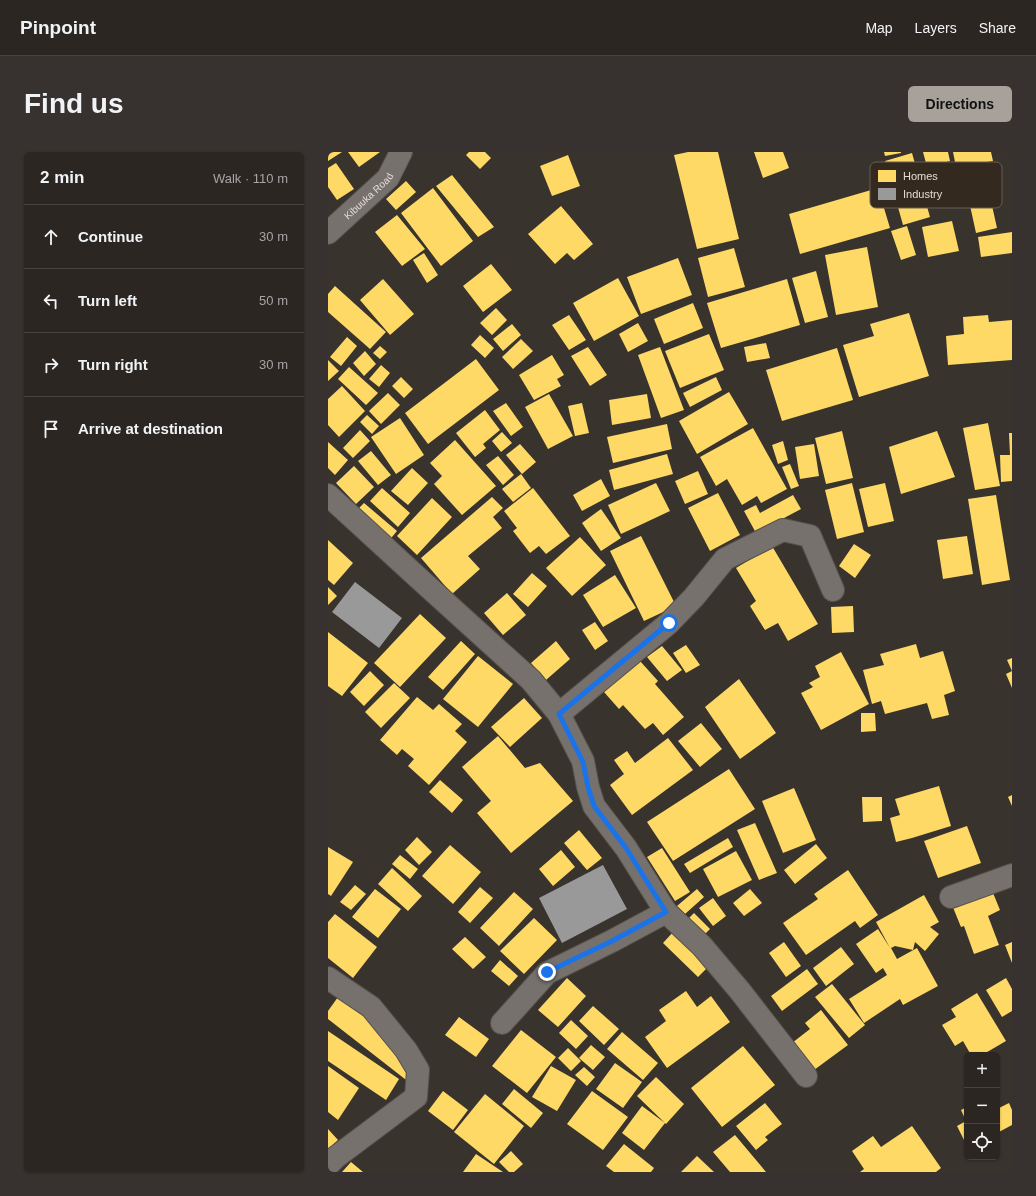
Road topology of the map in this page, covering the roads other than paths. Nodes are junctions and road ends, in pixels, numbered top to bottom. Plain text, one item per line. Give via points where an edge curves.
1 (401, 152) edge
2 (328, 233) edge
3 (328, 494) edge
4 (833, 590) dead end
5 (559, 714) junction
6 (1012, 875) edge
7 (951, 897) dead end
8 (666, 912) junction
9 (328, 978) edge
10 (502, 1023) dead end
11 (806, 1076) dead end
12 (328, 1165) edge

1 - 2 street, Kibuuka Road via 388,178
3 - 5 street via 531,680
4 - 5 street via 810,536 783,530 725,559 669,623
5 - 8 street via 583,762 594,806 626,848
6 - 7 street
8 - 10 street via 547,972
8 - 11 street via 707,952
9 - 12 street via 371,1007 406,1050 418,1070 416,1097

